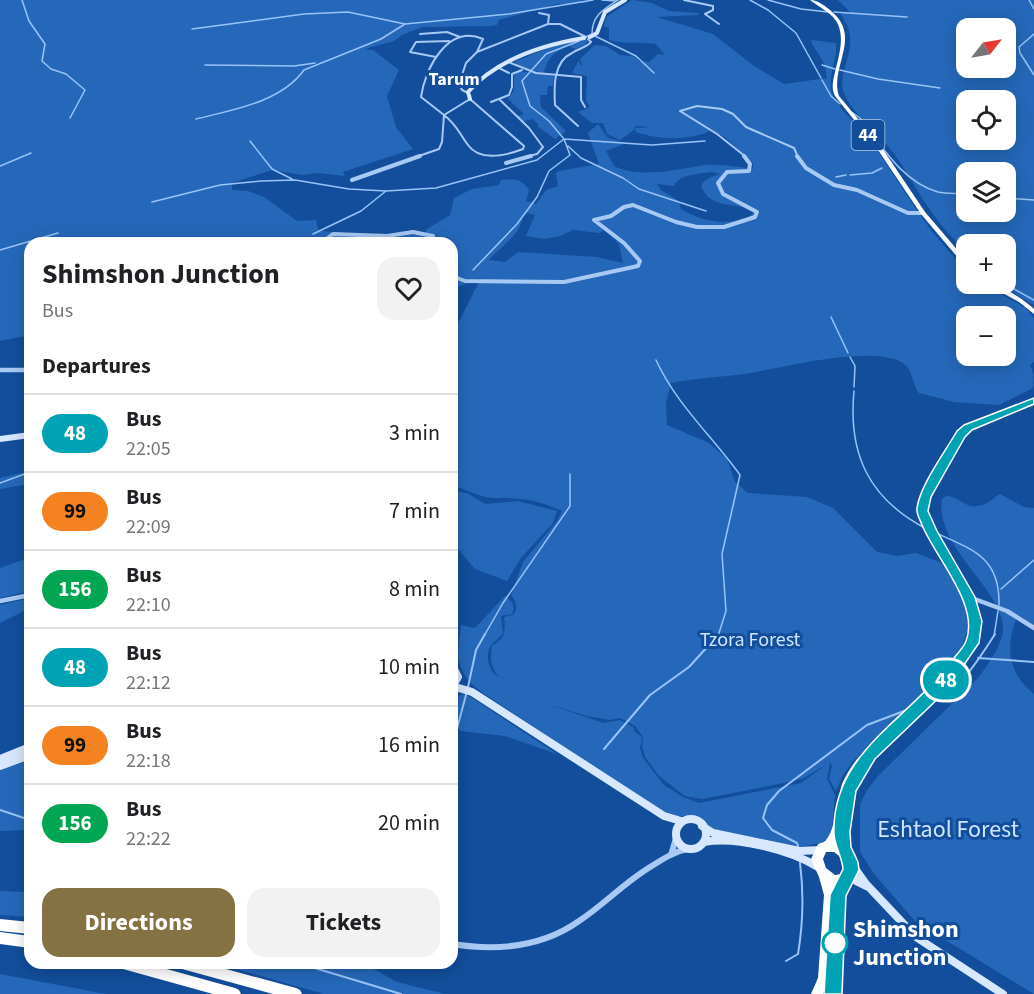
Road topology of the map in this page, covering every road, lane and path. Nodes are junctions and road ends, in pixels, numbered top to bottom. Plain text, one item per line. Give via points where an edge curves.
1 (625, 0) edge
2 (684, 0) edge
3 (812, 0) edge
4 (539, 13) dead end
5 (548, 24) junction
6 (719, 24) dead end
7 (420, 34) dead end
8 (460, 37) junction
9 (587, 38) junction
10 (449, 41) junction
11 (477, 52) junction
12 (436, 57) junction
13 (508, 62) junction
14 (499, 68) junction
15 (522, 70) junction
16 (509, 73) dead end
17 (556, 75) junction
18 (468, 93) junction
19 (470, 99) junction
20 (500, 100) junction
21 (491, 102) dead end
22 (585, 107) dead end
23 (442, 116) junction
24 (578, 126) dead end
25 (506, 163) dead end
26 (352, 180) dead end
27 (924, 213) junction
28 (329, 237) edge
29 (433, 237) edge
30 (956, 252) edge
31 (458, 278) edge
32 (1008, 294) edge
33 (1034, 312) edge
34 (0, 370) edge
35 (24, 370) edge
36 (1034, 402) edge
37 (24, 436) edge
38 (0, 439) edge
39 (24, 596) edge
40 (969, 597) junction
41 (0, 602) edge
42 (1034, 628) edge
43 (458, 676) edge
44 (458, 688) edge
45 (458, 689) edge
46 (468, 690) junction
47 (24, 749) edge
48 (870, 753) junction
49 (24, 757) edge
50 (0, 759) edge
51 (0, 766) edge
52 (664, 816) junction
53 (681, 821) junction
54 (702, 826) junction
55 (676, 835) junction
56 (704, 842) junction
57 (825, 848) junction
58 (689, 849) junction
59 (800, 854) junction
60 (669, 857) junction
61 (848, 858) junction
62 (821, 871) junction
63 (847, 878) junction
64 (874, 892) junction
65 (0, 925) edge
66 (24, 927) edge
67 (0, 938) edge
68 (24, 941) edge
69 (458, 945) edge
70 (145, 969) edge
71 (204, 969) edge
72 (236, 994) edge
73 (296, 994) edge
74 (817, 994) edge
75 (833, 994) edge
76 (1003, 994) edge

1 - 9 street via 601,15 598,32
2 - 6 street via 713,6 705,14
3 - 27 highway, 44 via 834,13 843,33 834,91
4 - 5 street via 549,15
5 - 9 street via 564,26
5 - 11 street
7 - 8 street via 447,32
8 - 10 street
8 - 11 street via 483,37
9 - 13 street via 551,45
9 - 17 street via 591,44 566,57
10 - 12 street
10 - 12 street via 416,42 410,52
11 - 18 street via 466,63 459,84
12 - 23 street via 421,97
13 - 14 street
13 - 15 street
14 - 16 street
14 - 18 street
15 - 17 street
15 - 20 street via 512,74 511,93
17 - 22 street via 581,77 581,100
17 - 24 street via 555,105
18 - 19 street
19 - 23 street
19 - 23 street via 524,146 522,150 509,154 478,153 468,146 456,125
20 - 21 street
20 - 25 street via 543,147 537,154
23 - 26 street via 439,149
27 - 30 highway, 44
27 - 31 street via 908,213 856,190 834,185 806,168 792,146 745,126 731,112 711,106 687,108 680,111 748,159 749,171 727,172 718,183 723,194 757,212 755,217 724,227 697,227 628,205 611,216 594,220 629,248 640,261 638,266 564,282
28 - 29 street via 413,232
32 - 33 highway
34 - 35 street
36 - 40 highway via 961,434 925,497 922,511 931,532
37 - 38 street
39 - 41 street
40 - 42 street via 1007,611
40 - 48 highway via 975,621 973,643 941,687
43 - 46 street
44 - 46 street
45 - 46 street
46 - 52 street
47 - 50 street
48 - 57 highway via 848,784 835,835
48 - 61 highway via 846,796 842,832
49 - 51 street
52 - 53 street
52 - 55 street
53 - 54 street via 692,819
53 - 55 street
54 - 56 street
54 - 59 street via 713,833
55 - 58 street via 680,844
55 - 60 street
56 - 58 street via 698,849
56 - 59 street via 723,840
57 - 59 street
57 - 61 highway via 839,849
57 - 62 highway via 817,859
58 - 60 street
59 - 62 street
60 - 69 street via 625,883 580,921 542,942 501,949
61 - 63 highway via 851,870
61 - 64 street
62 - 63 highway via 834,881
62 - 74 highway via 830,895 824,979
63 - 64 street
63 - 75 highway via 838,897
64 - 76 street via 916,937
65 - 66 highway
67 - 68 highway
70 - 72 highway
71 - 73 highway

